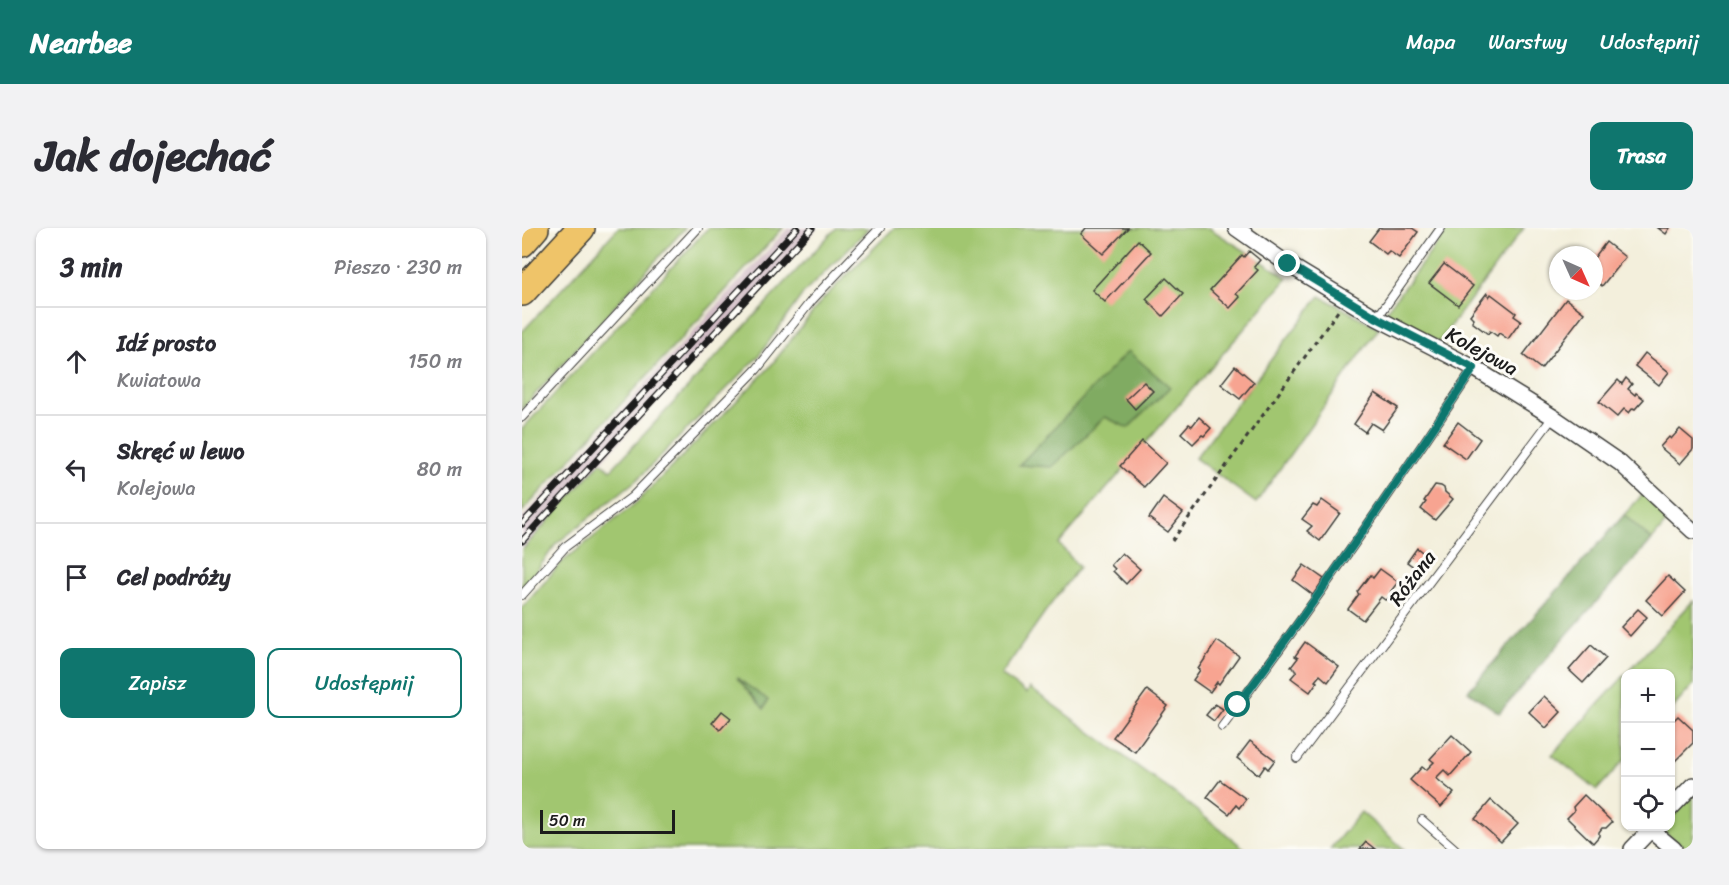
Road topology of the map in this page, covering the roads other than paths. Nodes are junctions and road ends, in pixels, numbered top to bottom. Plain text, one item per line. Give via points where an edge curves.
1 (536, 228) edge
2 (581, 228) edge
3 (698, 228) edge
4 (880, 228) edge
5 (1236, 228) edge
6 (1441, 228) edge
7 (522, 243) edge
8 (522, 292) edge
9 (1377, 318) junction
10 (1474, 368) junction
11 (522, 417) edge
12 (1553, 417) junction
13 (1693, 531) edge
14 (522, 595) edge
15 (1222, 726) dead end
16 (1297, 758) dead end
17 (1693, 785) edge
18 (1675, 805) edge
19 (1422, 820) dead end
20 (1649, 831) edge
21 (1655, 831) edge
22 (1455, 849) edge
23 (1632, 849) edge
24 (1674, 849) edge

1 - 7 highway
2 - 8 highway
3 - 11 lane
4 - 14 lane via 812,300 748,378 632,497 565,547
5 - 9 street, Kolejowa
6 - 9 lane
9 - 10 street, Kolejowa
10 - 12 street, Kolejowa
10 - 15 lane via 1300,622
12 - 13 street, Kolejowa via 1620,463
12 - 16 lane, Różana
17 - 18 street
19 - 22 lane
20 - 23 street
21 - 24 street

